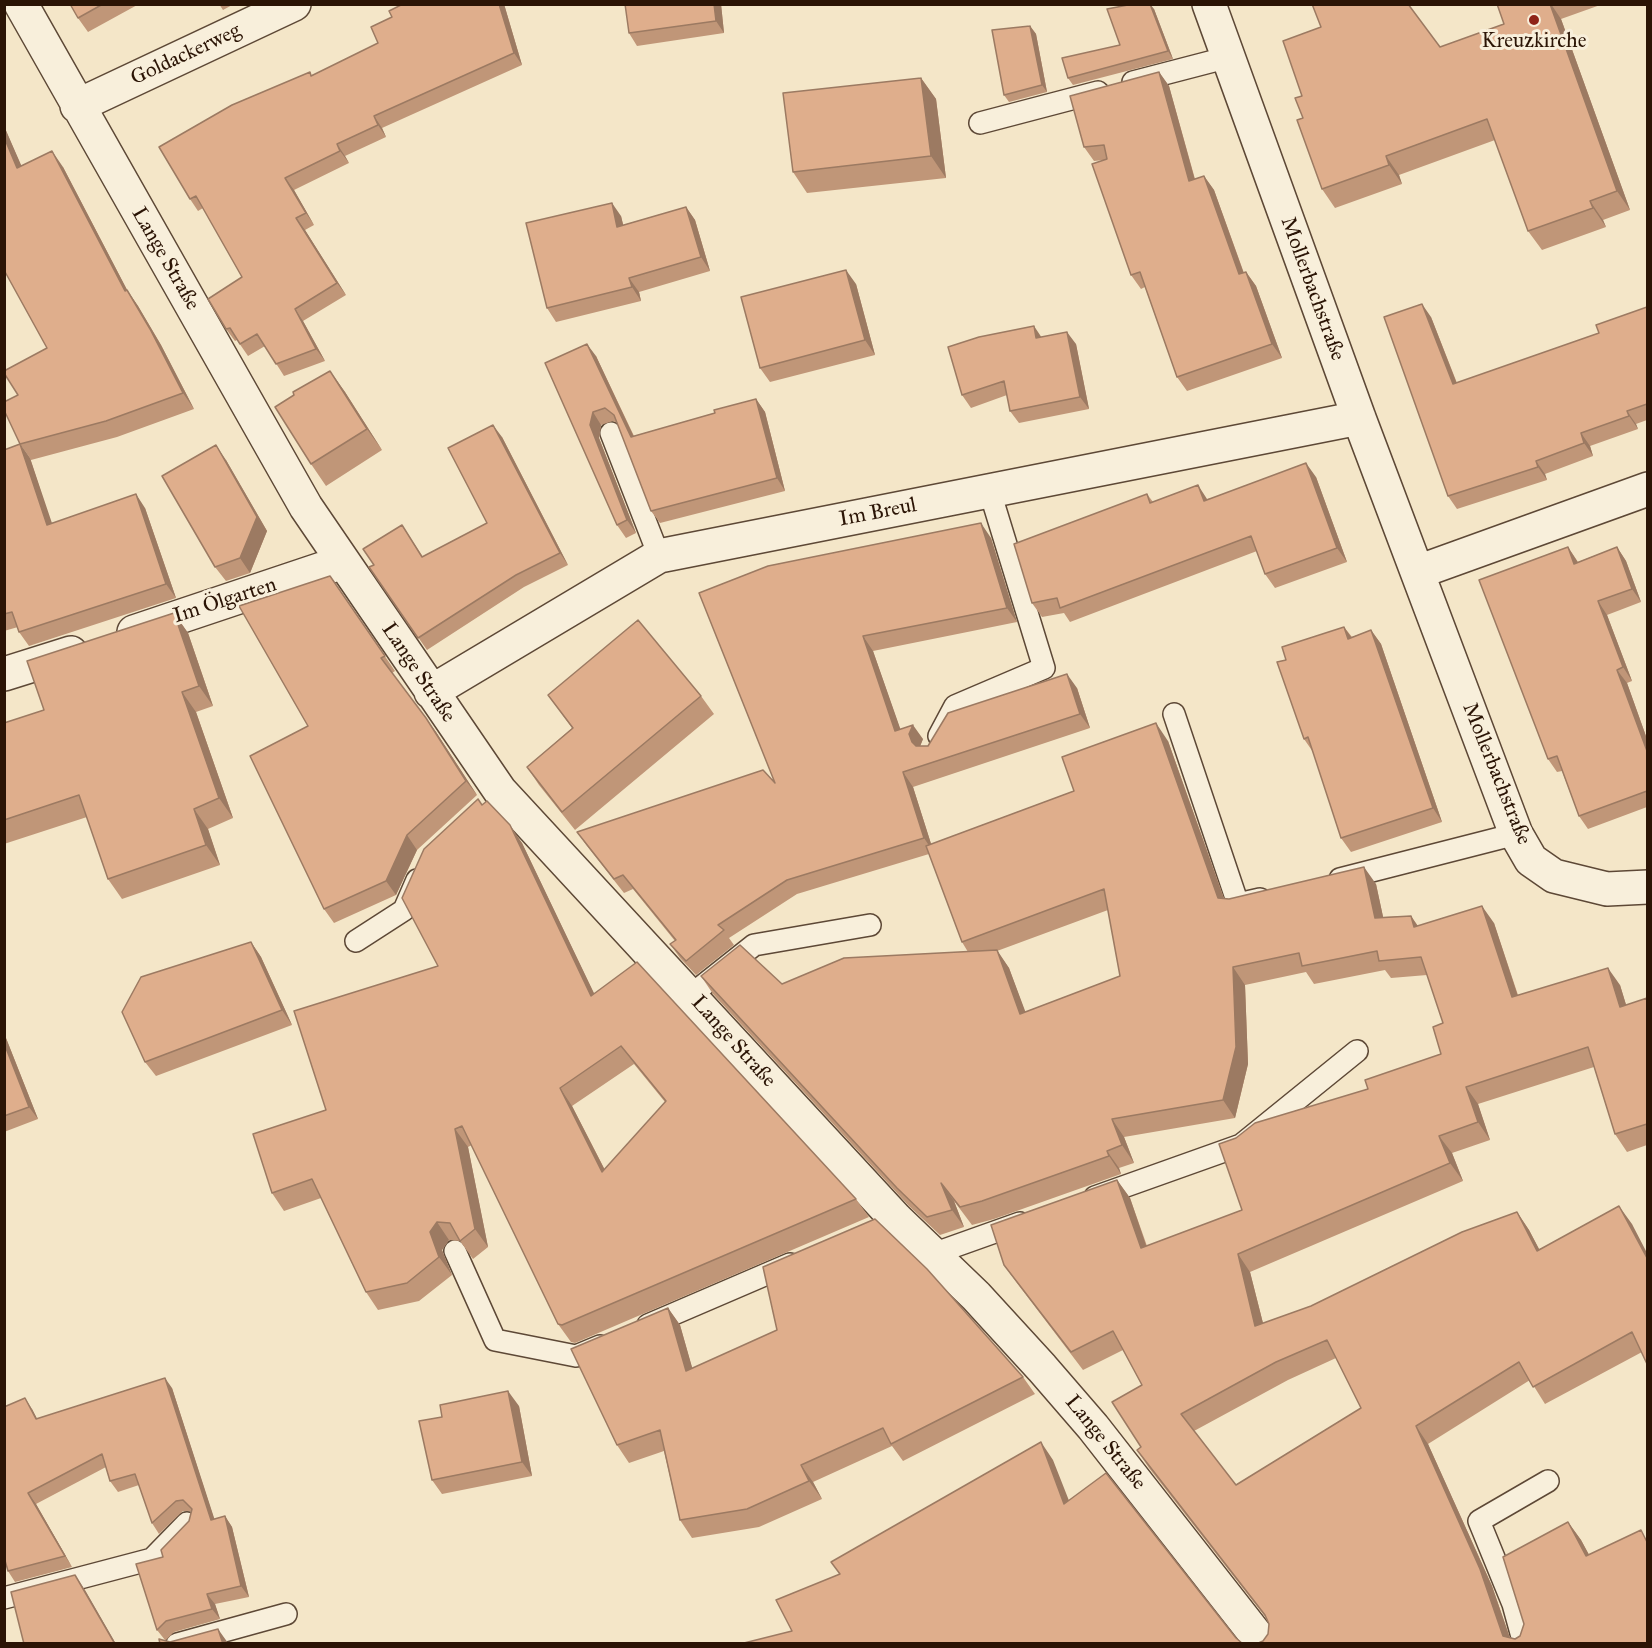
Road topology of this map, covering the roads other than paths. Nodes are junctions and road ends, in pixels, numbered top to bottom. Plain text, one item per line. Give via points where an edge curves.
1 (21, 4) edge
2 (294, 4) edge
3 (1209, 4) edge
4 (1229, 57) junction
5 (77, 106) junction
6 (980, 123) dead end
7 (1359, 418) junction
8 (611, 433) edge
9 (1647, 489) edge
10 (990, 492) junction
11 (658, 556) junction
12 (343, 562) junction
13 (1418, 572) junction
14 (4, 674) edge
15 (431, 692) junction
16 (1174, 714) dead end
17 (932, 749) edge
18 (1516, 834) junction
19 (426, 859) edge
20 (1320, 884) edge
21 (1647, 887) edge
22 (1285, 892) edge
23 (870, 925) dead end
24 (356, 941) dead end
25 (691, 995) junction
26 (1357, 1051) dead end
27 (1076, 1204) edge
28 (1043, 1215) edge
29 (455, 1251) edge
30 (933, 1254) junction
31 (807, 1257) edge
32 (1548, 1481) dead end
33 (187, 1523) edge
34 (4, 1598) edge
35 (286, 1614) dead end
36 (177, 1644) edge
37 (1263, 1644) edge
38 (1524, 1644) edge

1 - 5 street, Lange Straße
2 - 5 street, Goldackerweg
3 - 4 street, Mollerbachstraße
4 - 6 lane
4 - 7 street, Mollerbachstraße
5 - 12 street, Lange Straße via 306,507
7 - 10 street, Im Breul
7 - 13 street, Mollerbachstraße
8 - 11 lane
9 - 13 street
10 - 11 street, Im Breul
10 - 17 lane via 1044,668 955,706
11 - 15 street, Im Breul
12 - 14 street, Im Ölgarten
12 - 15 street, Lange Straße
13 - 18 street, Mollerbachstraße
15 - 25 street, Lange Straße via 492,799
16 - 22 lane via 1239,904
18 - 20 lane
18 - 21 street, Mollerbachstraße via 1531,860 1554,876 1607,889
19 - 24 lane via 404,910
23 - 25 lane via 754,945
25 - 30 street, Lange Straße via 885,1224
26 - 27 lane via 1241,1145
28 - 30 lane
29 - 31 lane via 495,1340 576,1356
30 - 37 street, Lange Straße via 1093,1426
32 - 38 lane via 1479,1521 1513,1604
33 - 34 lane via 152,1559
35 - 36 lane

